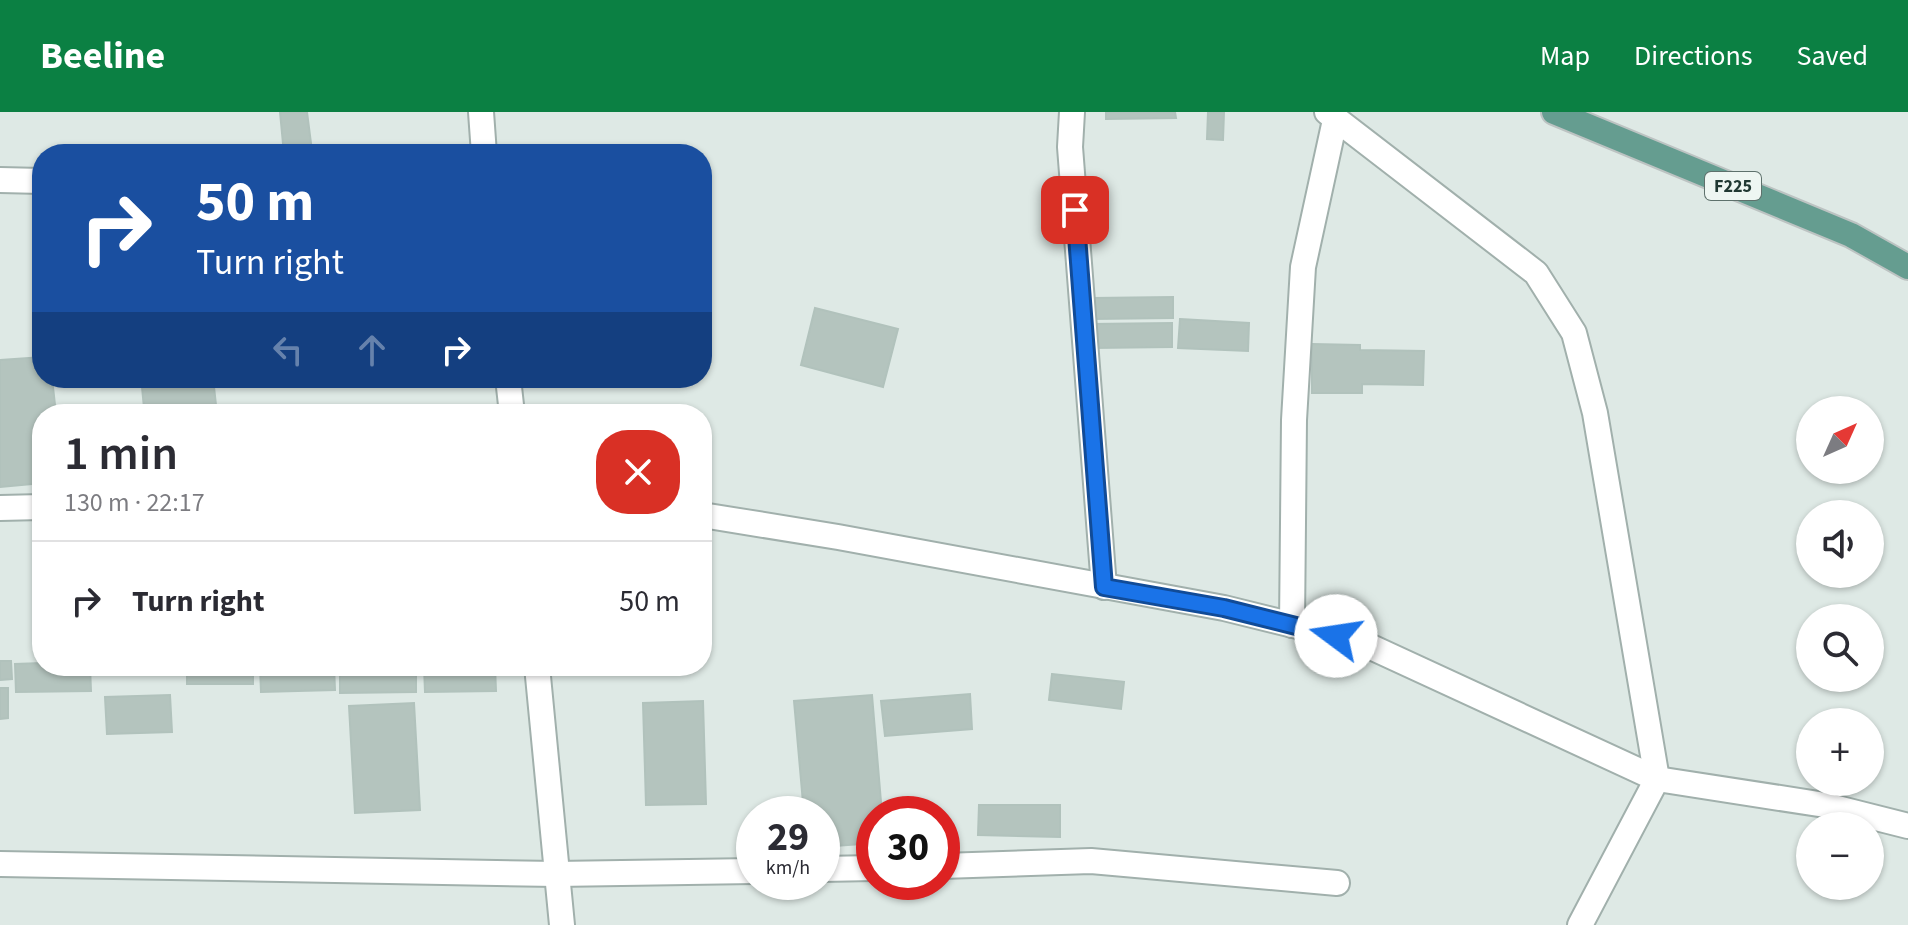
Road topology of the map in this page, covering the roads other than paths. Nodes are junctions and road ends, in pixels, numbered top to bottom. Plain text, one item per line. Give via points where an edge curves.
1 (481, 112) edge
2 (1072, 112) edge
3 (1554, 112) edge
4 (1331, 116) edge
5 (483, 144) edge
6 (0, 180) edge
7 (32, 181) edge
8 (1908, 267) edge
9 (32, 507) edge
10 (0, 508) edge
11 (712, 517) edge
12 (1104, 587) junction
13 (1292, 625) junction
14 (538, 676) edge
15 (1657, 779) junction
16 (1908, 826) edge
17 (0, 864) edge
18 (960, 865) edge
19 (736, 871) edge
20 (556, 874) junction
21 (1337, 883) dead end
22 (562, 925) edge
23 (1580, 925) edge

1 - 5 street
2 - 12 street via 1070,147
3 - 8 main road, F225 via 1851,235
4 - 13 street via 1303,267 1294,420
4 - 15 street via 1536,273 1574,333 1595,413
6 - 7 street
9 - 10 street
11 - 12 street
12 - 13 street
13 - 15 street via 1358,641
14 - 20 street
15 - 16 street via 1825,805
15 - 23 street
17 - 20 street
18 - 21 street via 1091,861
19 - 20 street
20 - 22 street

